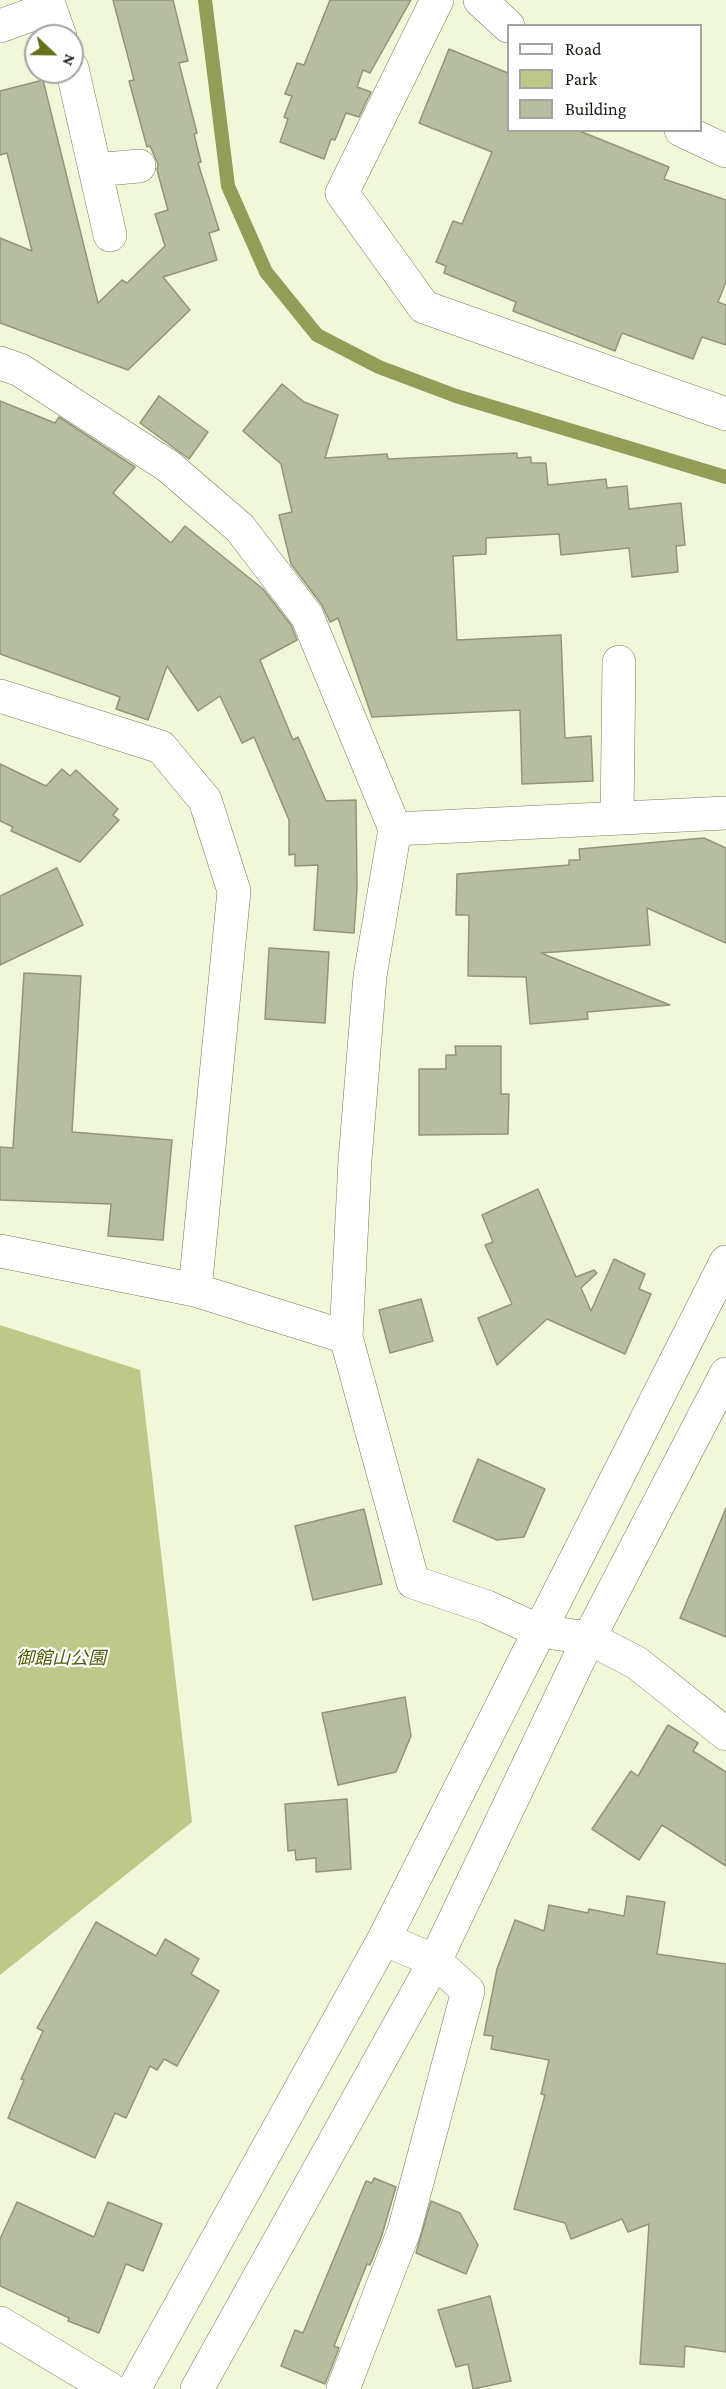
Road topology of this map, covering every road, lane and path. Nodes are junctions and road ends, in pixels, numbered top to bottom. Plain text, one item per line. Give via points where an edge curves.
1 (436, 0) edge
2 (480, 0) edge
3 (53, 15) edge
4 (507, 25) edge
5 (0, 26) edge
6 (76, 84) edge
7 (685, 132) edge
8 (726, 152) edge
9 (139, 166) dead end
10 (95, 170) junction
11 (110, 235) dead end
12 (0, 363) edge
13 (726, 414) edge
14 (619, 662) dead end
15 (0, 696) edge
16 (726, 813) edge
17 (617, 818) junction
18 (395, 829) junction
19 (0, 1251) edge
20 (726, 1262) edge
21 (195, 1290) junction
22 (346, 1337) junction
23 (726, 1374) edge
24 (539, 1631) junction
25 (590, 1638) junction
26 (726, 1734) edge
27 (384, 1939) junction
28 (435, 1960) junction
29 (0, 2323) edge
30 (110, 2389) edge
31 (134, 2389) edge
32 (196, 2389) edge
33 (343, 2389) edge

1 - 13 street via 342,193 424,307
2 - 4 street
3 - 5 street
6 - 10 street
7 - 8 street
9 - 10 street
10 - 11 street
12 - 18 street via 20,370 168,466 240,528 307,616
14 - 17 street
15 - 21 street via 161,747 205,800 234,891
16 - 17 street
17 - 18 street
18 - 22 street via 370,976
19 - 21 street
20 - 24 street
21 - 22 street
22 - 24 street via 413,1582 487,1607
23 - 25 street
24 - 25 street
24 - 27 street
25 - 26 street via 637,1663
25 - 28 street
27 - 28 street
27 - 31 street
28 - 32 street
28 - 33 street via 468,1991 404,2231
29 - 30 street

